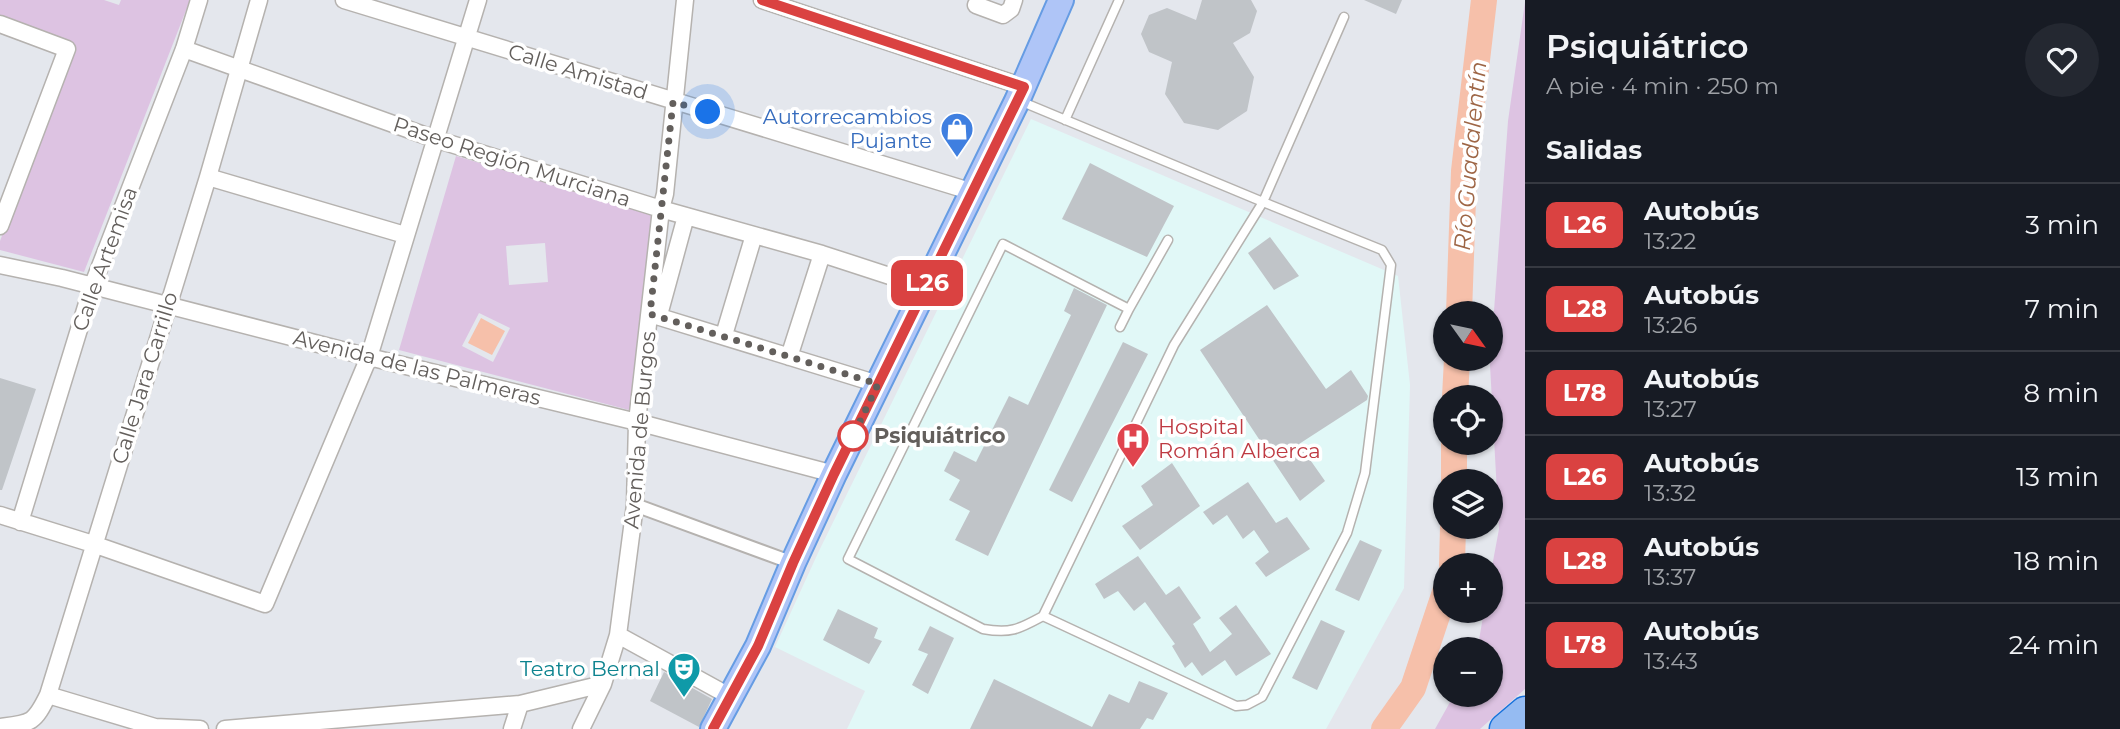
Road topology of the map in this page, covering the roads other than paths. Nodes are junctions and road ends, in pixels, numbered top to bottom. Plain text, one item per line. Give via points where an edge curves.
1 (200, 0) edge
2 (260, 0) edge
3 (344, 0) edge
4 (478, 0) edge
5 (685, 0) edge
6 (762, 0) edge
7 (1014, 0) edge
8 (1061, 0) edge
9 (1119, 0) edge
10 (976, 5) dead end
11 (1344, 17) dead end
12 (0, 23) edge
13 (466, 38) junction
14 (184, 49) junction
15 (239, 70) junction
16 (1021, 94) junction
17 (673, 102) junction
18 (1065, 120) junction
19 (435, 139) junction
20 (208, 177) junction
21 (973, 192) junction
22 (1263, 202) junction
23 (661, 209) junction
24 (686, 216) junction
25 (0, 226) edge
26 (405, 235) junction
27 (754, 235) junction
28 (1168, 240) dead end
29 (821, 254) junction
30 (0, 265) edge
31 (92, 287) junction
32 (924, 290) junction
33 (167, 306) junction
34 (1129, 309) junction
35 (655, 315) junction
36 (1120, 327) dead end
37 (724, 335) junction
38 (369, 357) junction
39 (789, 357) junction
40 (878, 384) junction
41 (637, 422) junction
42 (834, 474) junction
43 (635, 505) junction
44 (0, 515) edge
45 (20, 522) junction
46 (93, 544) junction
47 (793, 563) junction
48 (1043, 616) junction
49 (618, 635) junction
50 (603, 684) junction
51 (48, 695) junction
52 (731, 698) junction
53 (520, 704) junction
54 (429, 712) junction
55 (1525, 712) edge
56 (390, 723) edge
57 (0, 727) edge
58 (284, 727) edge
59 (200, 729) edge
60 (225, 729) edge
61 (426, 729) edge
62 (512, 729) edge
63 (581, 729) edge
64 (713, 729) edge
65 (1505, 729) edge

1 - 14 street, Calle Artemisa
2 - 15 street, Calle Jara Carrillo
3 - 13 street, Calle Amistad
4 - 13 street
5 - 17 street, Avenida de Burgos
6 - 16 street
7 - 10 street via 1003,15
8 - 16 main road
9 - 18 lane
11 - 22 lane
12 - 25 street via 66,49
13 - 17 street, Calle Amistad
13 - 19 street
14 - 15 street, Paseo Región Murciana
14 - 31 street, Calle Artemisa
15 - 19 street, Paseo Región Murciana
15 - 20 street, Calle Jara Carrillo
16 - 18 lane
16 - 21 main road
17 - 21 street, Calle Amistad
17 - 23 street, Avenida de Burgos
18 - 22 lane
19 - 23 street, Paseo Región Murciana
19 - 26 street
20 - 26 street
20 - 33 street, Calle Jara Carrillo
21 - 32 main road
22 - 48 lane via 1174,345
22 - 48 lane via 1382,250 1391,265 1365,472 1347,533 1262,697 1236,706
23 - 24 street, Paseo Región Murciana
23 - 35 street, Avenida de Burgos
24 - 27 street, Paseo Región Murciana
24 - 35 street
26 - 38 street
27 - 29 street, Paseo Región Murciana
27 - 37 street
28 - 34 lane
29 - 32 street, Paseo Región Murciana
29 - 39 street
30 - 31 street, Avenida de las Palmeras
31 - 33 street, Avenida de las Palmeras
31 - 45 street, Calle Artemisa
32 - 40 main road
33 - 38 street, Avenida de las Palmeras
33 - 46 street, Calle Jara Carrillo
34 - 36 lane
34 - 48 lane via 1003,244 848,559 983,629 1019,629
35 - 37 street
35 - 41 street, Avenida de Burgos
37 - 39 street
38 - 41 street, Avenida de las Palmeras
38 - 46 street via 265,604
39 - 40 street
40 - 42 main road
41 - 42 street, Avenida de las Palmeras
41 - 43 street, Avenida de Burgos
42 - 47 main road
43 - 47 street
43 - 49 street, Avenida de Burgos
44 - 45 street
45 - 46 street
46 - 51 street, Calle Jara Carrillo
47 - 52 main road
49 - 50 street, Avenida de Burgos
49 - 52 street
50 - 53 street
50 - 63 street, Avenida de Burgos
51 - 57 street, Calle Jara Carrillo via 39,715 26,724
51 - 59 street via 155,727
52 - 64 main road
53 - 54 street
53 - 62 street
54 - 56 street
54 - 61 street
55 - 65 highway
56 - 58 street
58 - 60 street

